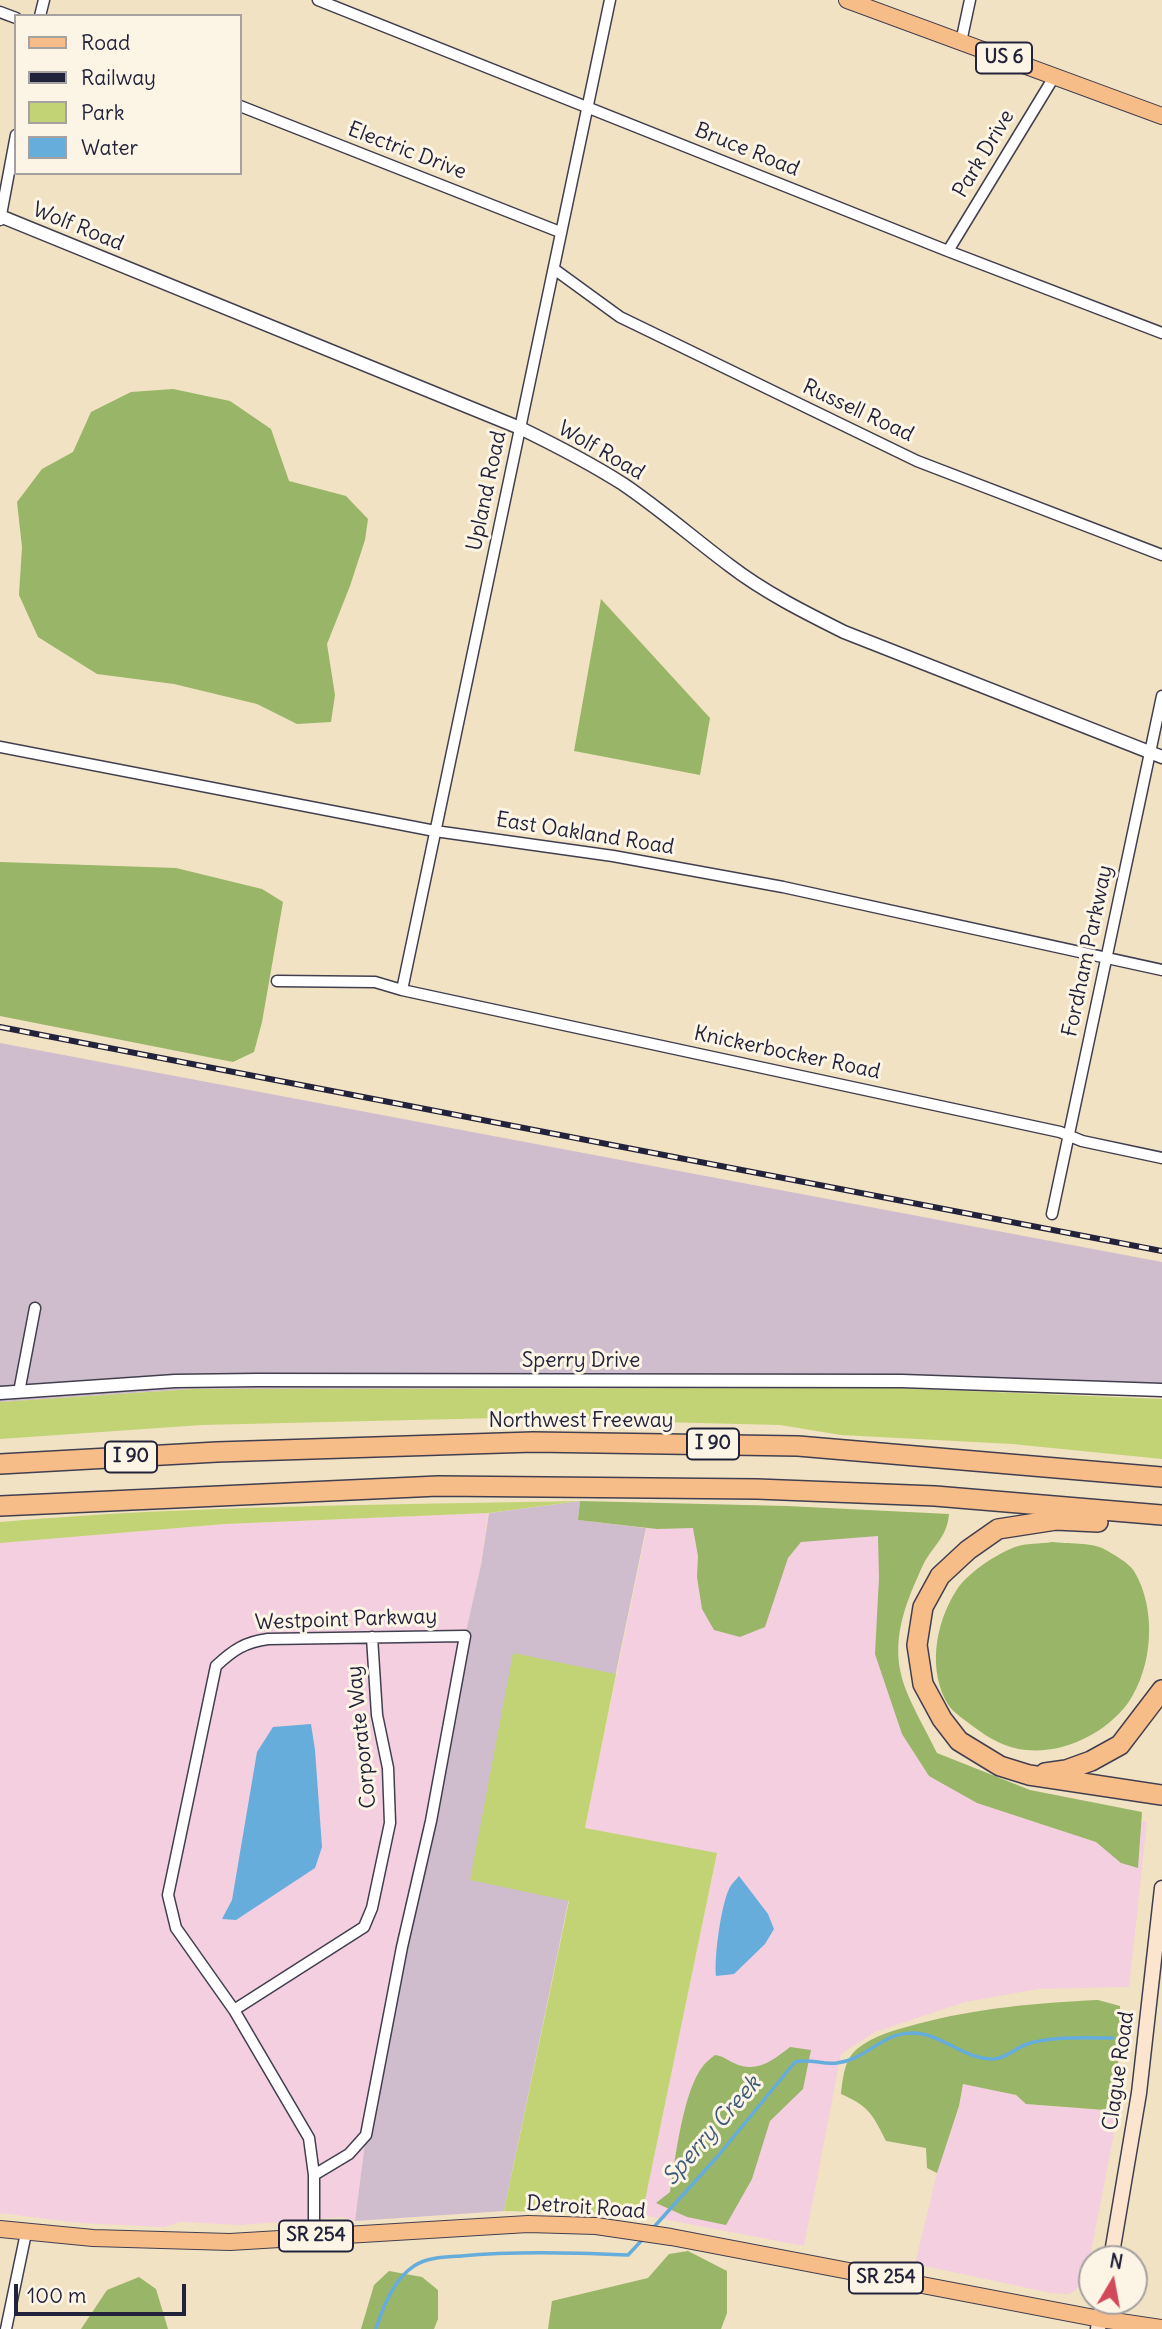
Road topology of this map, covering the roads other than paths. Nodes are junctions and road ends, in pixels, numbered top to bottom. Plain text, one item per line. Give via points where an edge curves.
1 (318, 0) edge
2 (610, 0) edge
3 (847, 0) edge
4 (970, 0) edge
5 (961, 42) junction
6 (1054, 77) junction
7 (587, 106) junction
8 (242, 107) edge
9 (1162, 116) edge
10 (14, 145) edge
11 (0, 217) edge
12 (560, 232) junction
13 (948, 251) junction
14 (554, 269) junction
15 (1162, 333) edge
16 (520, 428) junction
17 (1162, 555) edge
18 (1162, 696) edge
19 (0, 747) edge
20 (1156, 755) edge
21 (435, 831) junction
22 (1105, 958) junction
23 (1162, 970) edge
24 (277, 981) dead end
25 (402, 990) junction
26 (1070, 1136) junction
27 (1162, 1158) edge
28 (1052, 1214) dead end
29 (35, 1308) dead end
30 (1162, 1390) edge
31 (19, 1392) junction
32 (0, 1393) edge
33 (0, 1464) edge
34 (1162, 1477) edge
35 (0, 1506) edge
36 (1162, 1517) edge
37 (372, 1637) junction
38 (1162, 1690) edge
39 (1029, 1775) junction
40 (1162, 1795) edge
41 (1162, 1888) edge
42 (234, 2010) junction
43 (314, 2175) junction
44 (0, 2229) edge
45 (26, 2233) junction
46 (314, 2236) junction
47 (1113, 2245) edge
48 (1099, 2324) edge
49 (1162, 2328) edge
50 (6, 2329) edge

1 - 7 street, Bruce Road
2 - 7 street, Upland Road
3 - 5 main road, US 6
4 - 5 street
5 - 6 main road, US 6
6 - 9 main road, US 6
6 - 13 street, Park Drive
7 - 12 street, Upland Road
7 - 13 street, Bruce Road
8 - 12 street, Electric Drive
10 - 11 street
11 - 16 street, Wolf Road
12 - 14 street, Upland Road
13 - 15 street, Bruce Road
14 - 16 street, Upland Road
14 - 17 street, Russell Road via 620,317 917,461
16 - 20 street, Wolf Road via 623,484 730,566 803,611 844,632
16 - 21 street, Upland Road
18 - 20 street, Fordham Parkway
19 - 21 street, East Oakland Road
20 - 22 street, Fordham Parkway
21 - 22 street, East Oakland Road via 613,856 783,887
21 - 25 street, Upland Road
22 - 23 street, East Oakland Road
22 - 26 street, Fordham Parkway
24 - 25 street, Knickerbocker Road via 375,982
25 - 26 street, Knickerbocker Road
26 - 27 street, Knickerbocker Road
26 - 28 street, Fordham Parkway
29 - 31 street
30 - 31 street, Sperry Drive via 902,1381 257,1380
31 - 32 street, Sperry Drive
33 - 34 highway, Northwest Freeway / I 90 via 533,1442 798,1446
35 - 36 highway, I 90 via 438,1486 757,1489 934,1496
36 - 39 highway via 1130,1523 1056,1520 998,1529 940,1576 923,1607 917,1645 923,1684 942,1719 959,1741 1000,1766
37 - 42 street, Corporate Way via 390,1823 372,1908 364,1927
37 - 42 street, Westpoint Parkway via 247,1642 216,1666 169,1895 176,1928
37 - 43 street, Westpoint Parkway via 465,1636 366,2135 349,2154
38 - 39 highway via 1120,1745 1066,1770
39 - 40 highway
41 - 47 main road, Clague Road via 1139,2093
42 - 43 street, Westpoint Parkway via 309,2138
43 - 46 street, Westpoint Parkway
44 - 45 main road, Detroit Road / SR 254
45 - 46 main road, Detroit Road / SR 254 via 230,2242
45 - 50 street
46 - 48 main road, Detroit Road / SR 254 via 528,2224 596,2226 671,2236
48 - 49 main road, Detroit Road / SR 254

